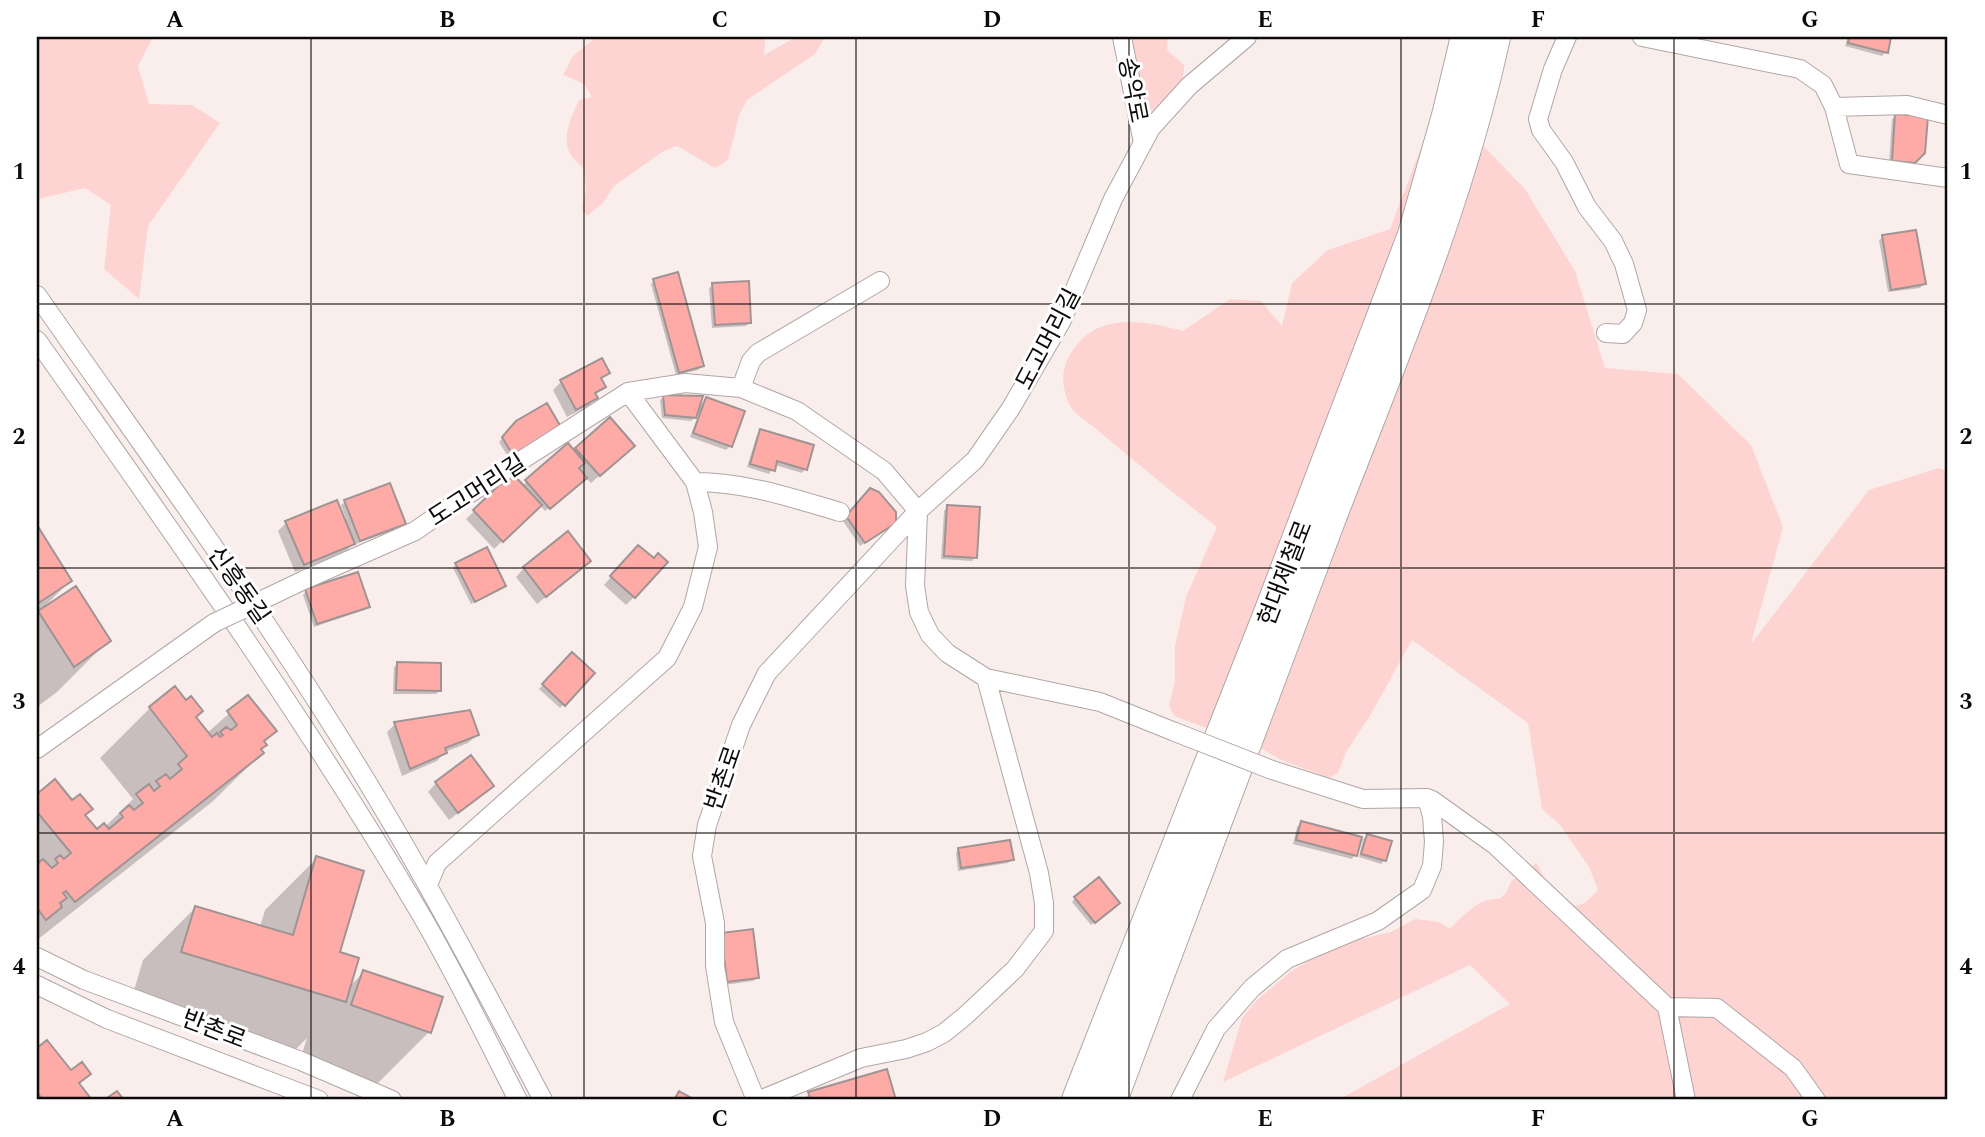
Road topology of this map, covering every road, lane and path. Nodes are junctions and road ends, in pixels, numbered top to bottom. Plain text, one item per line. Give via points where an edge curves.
1 (1122, 37) edge
2 (1247, 37) edge
3 (1457, 37) edge
4 (1467, 37) edge
5 (1497, 37) edge
6 (1567, 37) edge
7 (1642, 37) edge
8 (1834, 107) junction
9 (1948, 115) edge
10 (1445, 127) junction
11 (1143, 143) junction
12 (1948, 178) edge
13 (880, 281) dead end
14 (37, 295) edge
15 (1606, 333) dead end
16 (37, 340) edge
17 (741, 388) junction
18 (628, 392) junction
19 (695, 482) junction
20 (839, 512) dead end
21 (918, 512) junction
22 (986, 678) junction
23 (37, 749) edge
24 (1427, 798) junction
25 (428, 885) junction
26 (37, 957) edge
27 (37, 985) edge
28 (1667, 1007) junction
29 (319, 1100) edge
30 (392, 1100) edge
31 (518, 1100) edge
32 (543, 1100) edge
33 (758, 1100) edge
34 (1078, 1100) edge
35 (1111, 1100) edge
36 (1180, 1100) edge
37 (1686, 1100) edge
38 (1816, 1100) edge

1 - 11 street, 송악로
2 - 11 street, 도고머리길 via 1169,106
3 - 10 highway
4 - 10 highway, 현대제철로
5 - 35 highway, 현대제철로 via 1424,273
6 - 15 street via 1538,119 1624,264 1637,310 1623,334
7 - 8 street via 1800,69 1824,85
8 - 9 street via 1907,105
8 - 12 street via 1849,164
10 - 34 highway, 현대제철로 via 1414,235
11 - 21 street, 도고머리길 via 1113,199 1060,322 1011,408 975,460
13 - 17 street via 758,353
14 - 25 street, 신흥동길 via 267,624
16 - 31 street via 315,743 419,911
17 - 18 street, 도고머리길 via 685,383
17 - 21 street, 도고머리길 via 797,411 884,471
18 - 19 street
18 - 23 street, 도고머리길, bridge via 415,531 214,623
19 - 20 street via 756,488
19 - 25 street via 708,547 693,607 667,658 437,863
21 - 22 street via 915,586 919,612 930,635 947,653
21 - 33 street, 반촌로 via 767,673 741,725 707,825 702,856 715,923 720,1002 724,1022
22 - 24 street, bridge via 1100,702 1363,799
22 - 33 street, 반촌로 via 1039,873 1044,931 1015,969 944,1033 906,1049 861,1058
24 - 28 street via 1495,845
24 - 36 street via 1434,842 1432,866 1422,890 1378,920 1287,958 1252,988 1216,1029
25 - 32 street, 신흥동길
26 - 30 street, 반촌로
27 - 29 street, 반촌로 via 107,1019
28 - 37 street
28 - 38 street via 1717,1008 1793,1068

